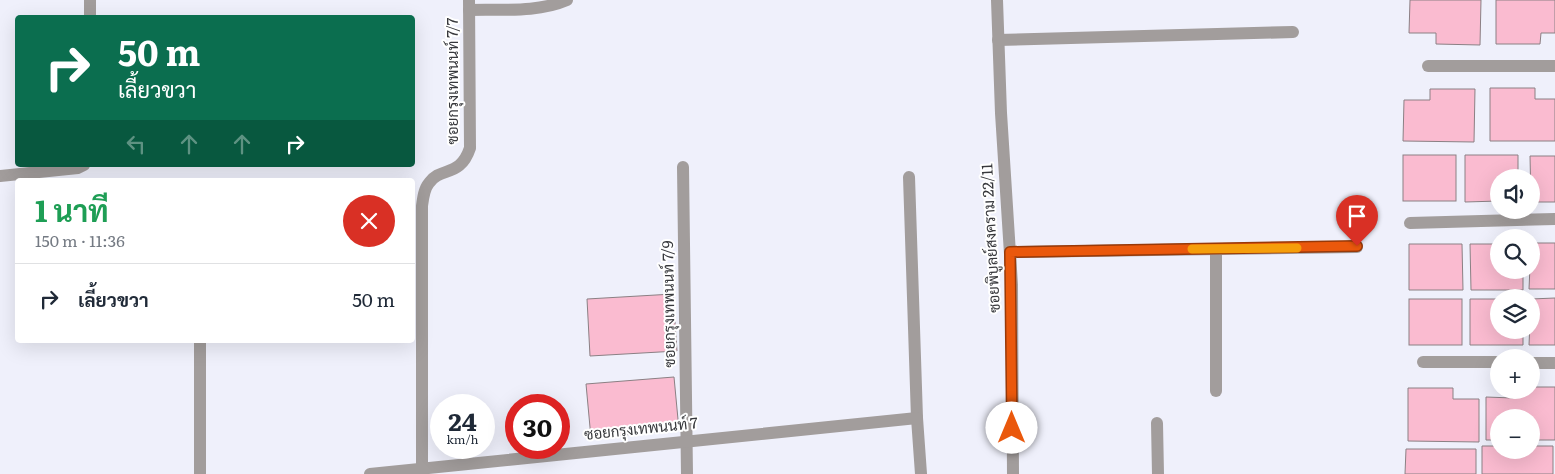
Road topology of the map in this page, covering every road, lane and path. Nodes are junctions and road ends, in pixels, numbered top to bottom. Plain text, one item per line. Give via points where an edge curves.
1 (90, 0) edge
2 (567, 0) edge
3 (997, 0) edge
4 (469, 5) edge
5 (90, 15) edge
6 (1293, 32) dead end
7 (998, 40) junction
8 (1428, 66) dead end
9 (1555, 66) edge
10 (80, 167) edge
11 (683, 167) dead end
12 (0, 176) edge
13 (909, 177) dead end
14 (1555, 219) edge
15 (1410, 223) dead end
16 (1357, 246) dead end
17 (1216, 249) junction
18 (1010, 252) junction
19 (200, 343) edge
20 (1423, 362) dead end
21 (1490, 362) edge
22 (1540, 363) edge
23 (1555, 363) edge
24 (1216, 391) dead end
25 (917, 418) junction
26 (1157, 423) dead end
27 (687, 440) junction
28 (422, 472) edge
29 (200, 474) edge
30 (370, 474) edge
31 (687, 474) edge
32 (922, 474) edge
33 (1013, 474) edge
34 (1158, 474) edge

1 - 5 street
2 - 4 street via 552,6 526,9
3 - 7 street, ซอยพิบูลย์สงคราม 22/11
4 - 28 street, ซอยกรุงเทพนนท์ 7/7 via 470,148 461,165 430,181 422,206
6 - 7 street
7 - 18 street, ซอยพิบูลย์สงคราม 22/11
8 - 9 street
10 - 12 street
11 - 27 street, ซอยกรุงเทพนนท์ 7/9
13 - 25 street
14 - 15 street
16 - 17 street
17 - 18 street
17 - 24 street
18 - 33 street, ซอยพิบูลย์สงคราม 22/11
19 - 29 street
20 - 21 street
22 - 23 street
25 - 27 street, ซอยกรุงเทพนนท์ 7
25 - 32 street
26 - 34 street
27 - 28 street, ซอยกรุงเทพนนท์ 7
27 - 31 street, ซอยกรุงเทพนนท์ 7/9
28 - 30 street, ซอยกรุงเทพนนท์ 7

